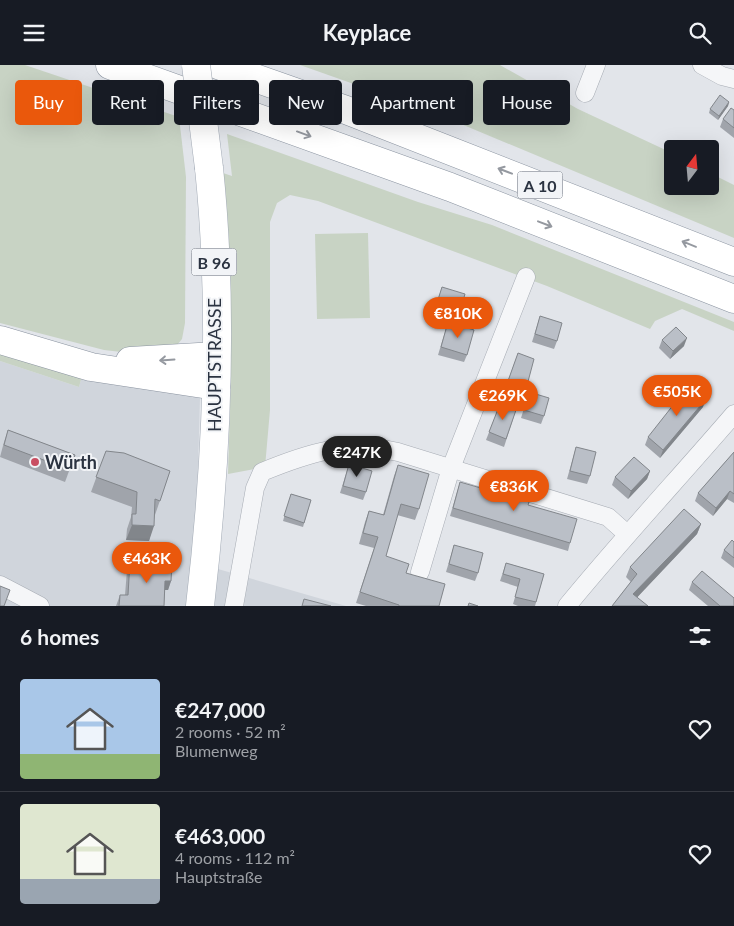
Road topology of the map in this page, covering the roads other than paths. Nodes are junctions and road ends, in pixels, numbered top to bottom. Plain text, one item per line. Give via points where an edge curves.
1 (110, 65) edge
2 (196, 65) edge
3 (218, 65) edge
4 (596, 65) edge
5 (702, 65) edge
6 (734, 79) edge
7 (585, 93) dead end
8 (734, 262) edge
9 (526, 277) dead end
10 (734, 299) edge
11 (0, 332) edge
12 (0, 340) edge
13 (216, 356) junction
14 (216, 386) junction
15 (734, 414) edge
16 (451, 469) junction
17 (627, 534) junction
18 (420, 572) dead end
19 (0, 585) edge
20 (40, 606) edge
21 (200, 606) edge
22 (234, 606) edge
23 (567, 606) edge

1 -> 10 main road, A 10 via 450,187
2 - 13 main road, HAUPTSTRASSE / B 96, bridge via 209,168
8 -> 3 main road, A 10 via 356,113
4 - 7 street
5 - 6 street
9 - 16 street
13 -> 11 main road via 115,360 66,351
12 - 14 main road via 91,367
13 - 14 main road, HAUPTSTRASSE / B 96
14 - 21 main road, HAUPTSTRASSE / B 96 via 212,482
15 - 17 street
16 - 17 street via 608,517
16 - 18 street
16 - 22 street via 381,448 349,446 329,449 262,472 255,488
17 - 23 street
19 - 20 street

